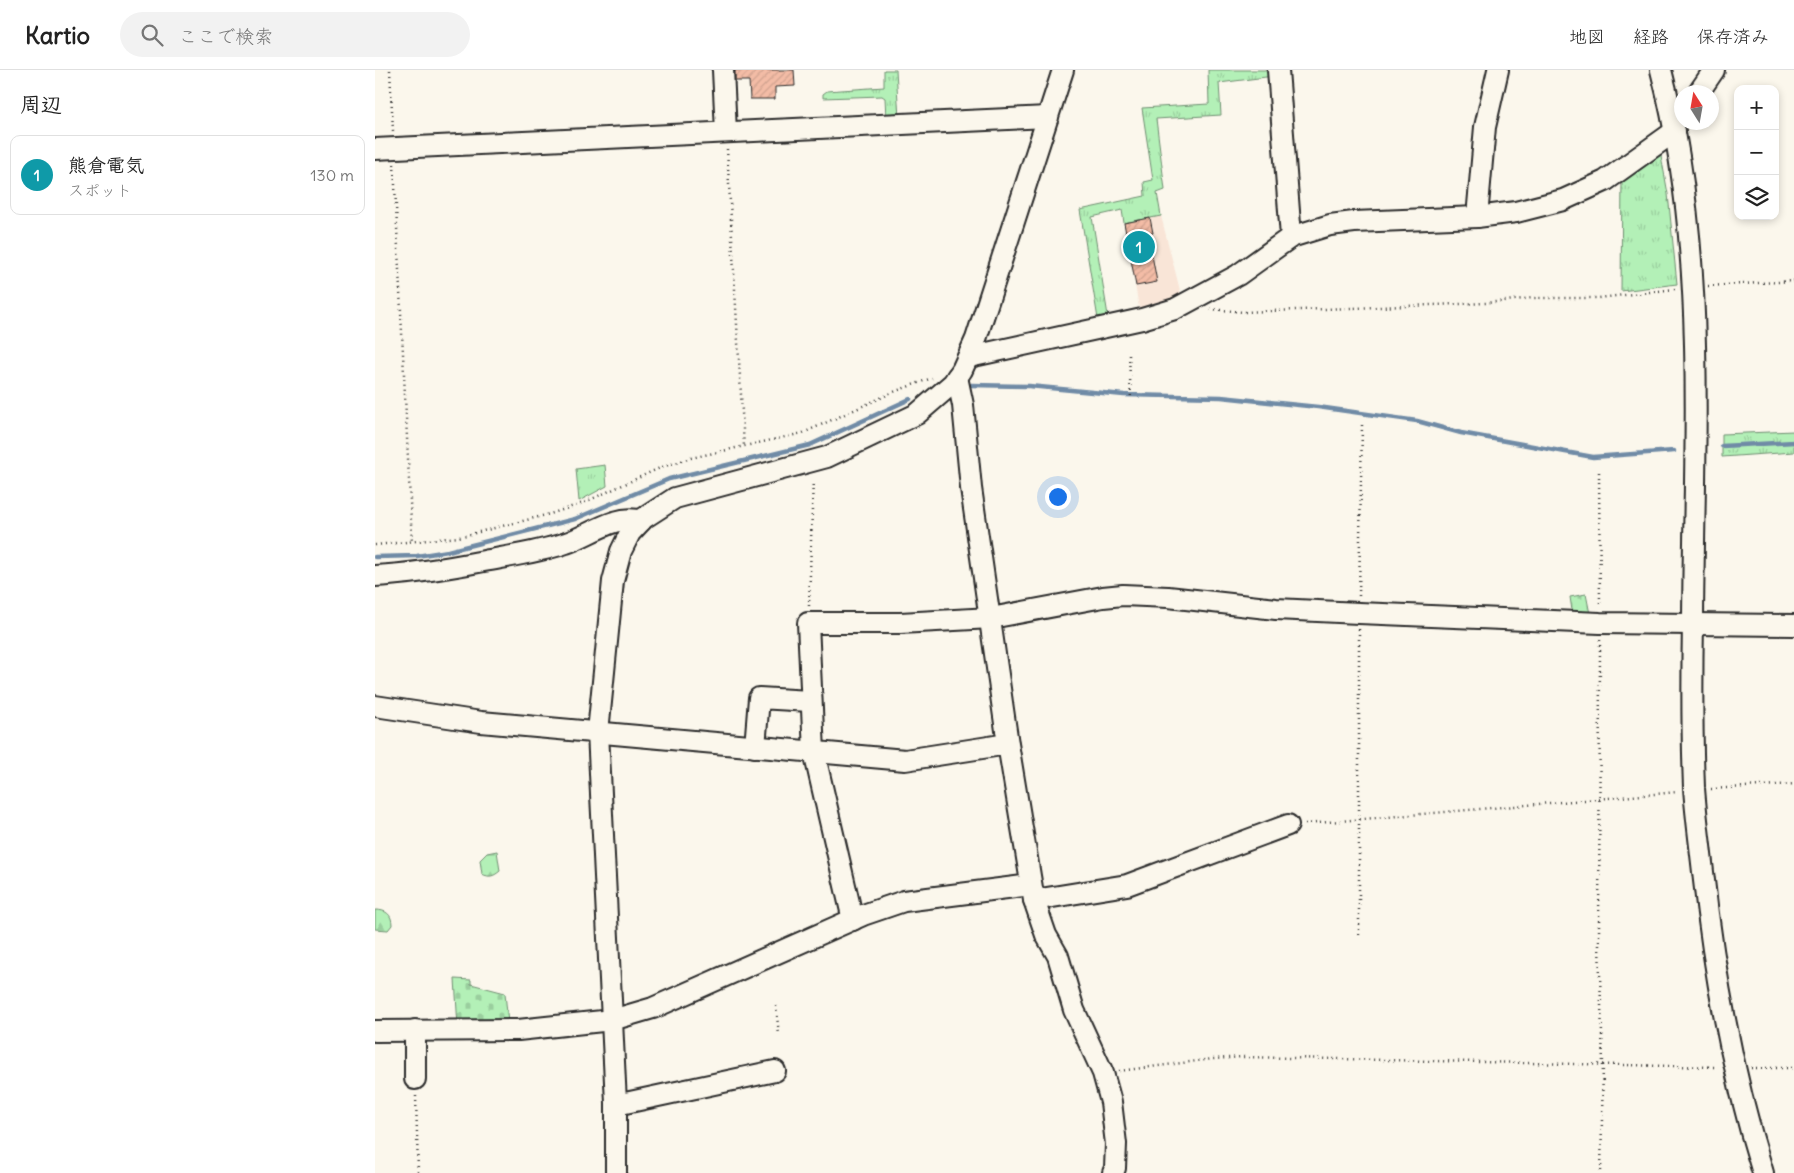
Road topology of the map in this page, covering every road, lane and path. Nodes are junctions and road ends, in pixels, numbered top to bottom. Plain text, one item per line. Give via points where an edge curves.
1 (390, 70) edge
2 (723, 70) edge
3 (1063, 70) edge
4 (1278, 70) edge
5 (1498, 70) edge
6 (1661, 70) edge
7 (1714, 70) edge
8 (1704, 85) edge
9 (1674, 113) edge
10 (1048, 117) junction
11 (1674, 126) edge
12 (1678, 130) edge
13 (726, 132) junction
14 (384, 149) edge
15 (1477, 217) junction
16 (1291, 237) junction
17 (1794, 281) edge
18 (1694, 287) junction
19 (1194, 300) junction
20 (1129, 355) dead end
21 (969, 357) junction
22 (947, 377) junction
23 (1131, 400) dead end
24 (1362, 425) dead end
25 (744, 447) junction
26 (814, 462) junction
27 (1599, 472) dead end
28 (641, 522) junction
29 (413, 543) junction
30 (375, 545) edge
31 (375, 576) edge
32 (1359, 613) junction
33 (991, 618) junction
34 (808, 623) junction
35 (1600, 623) junction
36 (1693, 624) junction
37 (1794, 625) edge
38 (810, 701) junction
39 (375, 706) edge
40 (598, 732) junction
41 (1007, 744) junction
42 (755, 746) junction
43 (814, 752) junction
44 (1794, 784) edge
45 (1695, 790) junction
46 (1599, 799) junction
47 (1358, 819) junction
48 (1288, 825) joint
49 (1033, 893) junction
50 (853, 920) junction
51 (1359, 935) dead end
52 (776, 1006) dead end
53 (612, 1020) junction
54 (375, 1021) edge
55 (415, 1030) junction
56 (375, 1031) edge
57 (779, 1035) dead end
58 (1603, 1063) junction
59 (1736, 1068) junction
60 (1794, 1068) edge
61 (775, 1072) dead end
62 (1103, 1073) junction
63 (415, 1079) joint
64 (616, 1105) junction
65 (418, 1173) edge
66 (616, 1173) edge
67 (1113, 1173) edge
68 (1601, 1173) edge
69 (1763, 1173) edge

1 - 14 path
2 - 13 street
3 - 10 street
4 - 16 street
5 - 15 street via 1485,127
6 - 9 street
7 - 8 street
10 - 13 street
10 - 21 street
11 - 15 street via 1625,168 1585,191 1516,212
12 - 18 street
13 - 14 street
13 - 25 path
14 - 29 path
15 - 16 street via 1355,222 1331,225
16 - 19 street
17 - 18 path
18 - 19 path via 1599,298 1533,298 1486,303 1245,312 1214,310
18 - 36 street
19 - 21 street via 1153,316
20 - 23 path
21 - 22 street
22 - 25 path via 896,391 803,433
22 - 26 street via 933,401 917,414 847,450
22 - 33 street via 963,405 971,488
24 - 32 path
25 - 29 path via 662,467 583,503 550,514 459,537
26 - 28 street via 675,498
26 - 34 path
27 - 35 path
28 - 31 street via 627,519 560,546 512,556 417,573
28 - 40 street via 630,533 621,551 613,581
29 - 30 path
32 - 33 street via 1267,609 1123,595
32 - 35 street
32 - 47 path
33 - 34 street via 899,624
33 - 41 street
34 - 38 street
35 - 36 street
35 - 46 path
36 - 37 street
36 - 45 street
38 - 42 street via 759,698
38 - 43 street
39 - 40 street via 481,722
40 - 42 street
40 - 53 street
41 - 43 street via 905,760
41 - 49 street
42 - 43 street
43 - 50 street
44 - 45 path
45 - 46 path
45 - 59 street via 1711,942
46 - 47 path
46 - 58 path
47 - 48 path
47 - 51 path
48 - 49 street via 1127,884
49 - 50 street via 904,901
49 - 62 street via 1046,935 1058,956 1074,1010
50 - 53 street via 653,1008
52 - 57 path
53 - 55 street via 518,1030
53 - 64 street
54 - 56 street
55 - 56 street
55 - 63 street
58 - 59 path
58 - 62 path via 1243,1057
58 - 68 path
59 - 60 path
59 - 69 street
61 - 64 street
62 - 67 street via 1111,1102 1116,1144
63 - 65 path
64 - 66 street

